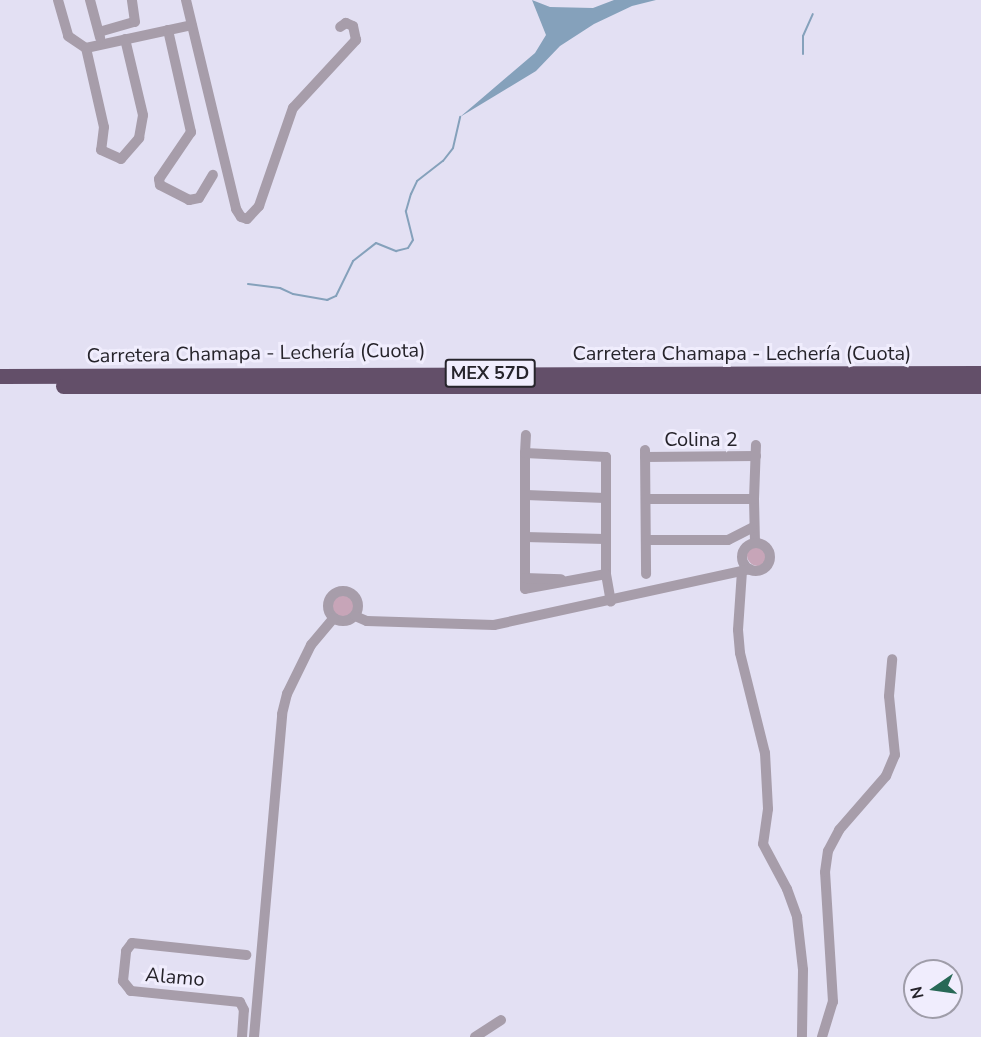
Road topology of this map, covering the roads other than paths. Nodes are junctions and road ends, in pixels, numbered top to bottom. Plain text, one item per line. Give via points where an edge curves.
1 (58, 0) edge
2 (90, 0) edge
3 (132, 0) edge
4 (186, 0) edge
5 (192, 25) junction
6 (340, 27) dead end
7 (168, 30) junction
8 (99, 33) junction
9 (124, 39) junction
10 (102, 45) junction
11 (87, 48) junction
12 (213, 175) dead end
13 (981, 374) edge
14 (0, 376) edge
15 (0, 386) edge
16 (981, 386) edge
17 (525, 435) dead end
18 (525, 453) junction
19 (526, 495) junction
20 (605, 498) junction
21 (646, 499) junction
22 (754, 499) junction
23 (752, 528) junction
24 (740, 535) junction
25 (525, 537) junction
26 (605, 539) junction
27 (646, 540) junction
28 (752, 545) junction
29 (746, 570) junction
30 (606, 574) junction
31 (646, 574) dead end
32 (611, 602) junction
33 (355, 616) junction
34 (334, 618) junction
35 (892, 659) dead end
36 (246, 955) dead end
37 (501, 1020) dead end
38 (243, 1037) edge
39 (254, 1037) edge
40 (475, 1037) edge
41 (802, 1037) edge
42 (822, 1037) edge

1 - 11 street via 68,36
2 - 8 street
3 - 8 street via 135,22
4 - 5 street
5 - 6 street via 236,209 248,219 259,206 293,108 356,40 353,26 346,23
5 - 7 street
7 - 9 street
7 - 12 street via 191,132 159,179 160,185 189,200 199,198
8 - 10 street
9 - 10 street
9 - 11 street via 143,115 139,138 121,159 101,150 104,127
10 - 11 street
13 - 14 highway, Carretera Chamapa - Lechería (Cuota) / MEX 57D
15 - 16 highway, Carretera Chamapa - Lechería (Cuota) / MEX 57D
17 - 18 street
18 - 19 street
18 - 20 street via 606,452
19 - 20 street
19 - 25 street
20 - 26 street
21 - 22 street
21 - 22 street, Colina 2 via 645,453 756,451
21 - 27 street, Colina 2
22 - 23 street, Colina 2
23 - 24 street
23 - 28 street, Colina 2
24 - 27 street via 728,540
24 - 28 street
25 - 26 street
25 - 30 street via 524,588
26 - 30 street
27 - 31 street, Colina 2
28 - 29 street via 743,558
28 - 29 street via 765,546 770,559 761,570
29 - 32 street
29 - 41 street via 738,630 765,753 768,809 763,844 787,889 796,917 803,970
30 - 32 street
32 - 33 street via 494,625 367,621
33 - 34 street via 349,620
33 - 34 street via 357,598 341,590 328,602
34 - 39 street via 311,645 287,694 282,714
35 - 42 street via 889,696 895,755 886,776 839,830 828,851 825,872 833,1002
36 - 38 street, Alamo via 132,943 126,951 123,981 131,991 240,1002 244,1010
37 - 40 street

